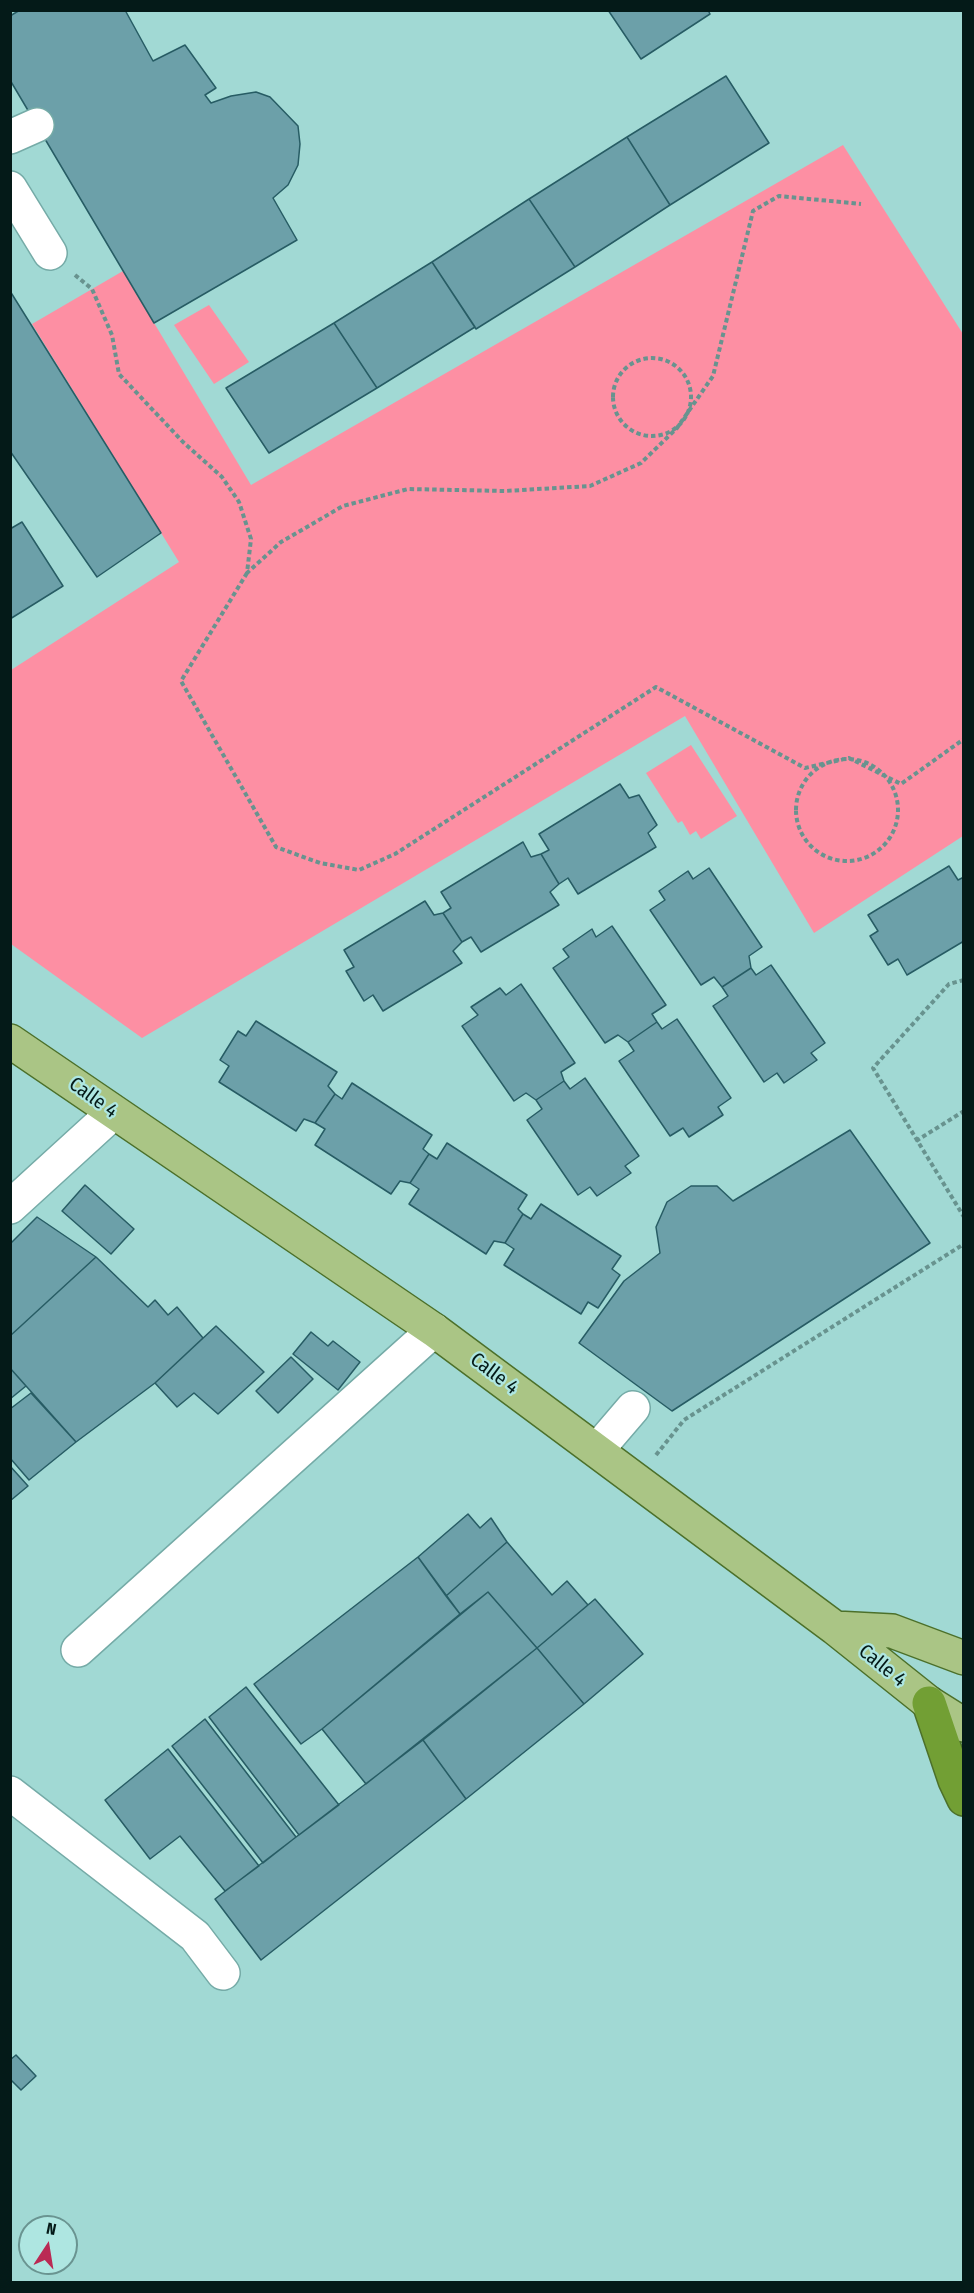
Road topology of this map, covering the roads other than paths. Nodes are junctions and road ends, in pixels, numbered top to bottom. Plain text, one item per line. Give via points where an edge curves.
1 (10, 188) edge
2 (50, 253) road end
3 (10, 1041) edge
4 (113, 1113) junction
5 (10, 1207) edge
6 (434, 1330) junction
7 (633, 1408) dead end
8 (597, 1450) junction
9 (836, 1628) junction
10 (78, 1650) dead end
11 (963, 1658) edge
12 (929, 1703) junction
13 (963, 1725) edge
14 (10, 1793) edge
15 (963, 1798) edge
16 (223, 1973) dead end

1 - 2 street
3 - 4 main road, Calle 4
4 - 5 street
4 - 6 main road, Calle 4
6 - 8 main road, Calle 4
6 - 10 street
7 - 8 street
8 - 9 main road, Calle 4
9 - 11 main road via 892,1631
9 - 12 main road, Calle 4
12 - 13 main road, Calle 4
12 - 15 highway
14 - 16 street via 195,1936

